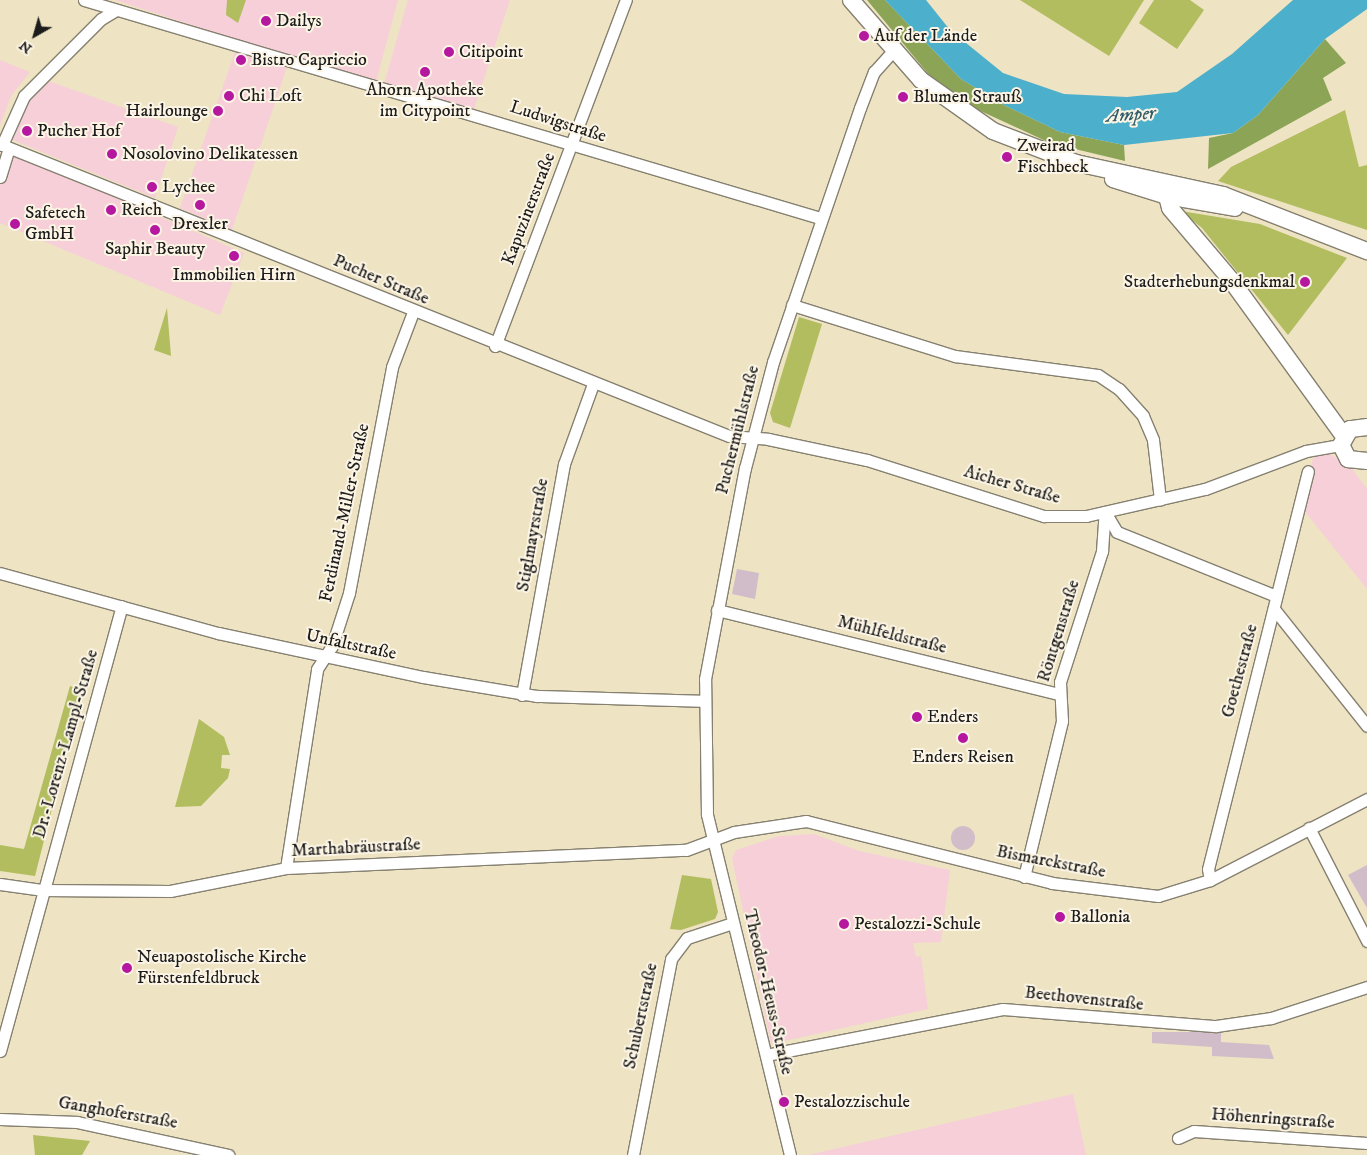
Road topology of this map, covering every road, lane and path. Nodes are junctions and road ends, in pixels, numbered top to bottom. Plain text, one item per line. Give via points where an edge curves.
1 (84, 0) edge
2 (626, 0) edge
3 (851, 0) edge
4 (116, 10) junction
5 (894, 51) junction
6 (4, 146) edge
7 (571, 146) junction
8 (1076, 163) junction
9 (0, 177) edge
10 (1167, 196) junction
11 (1273, 215) junction
12 (820, 218) junction
13 (1367, 250) edge
14 (792, 305) junction
15 (413, 312) junction
16 (495, 346) junction
17 (592, 384) junction
18 (1367, 428) edge
19 (752, 439) junction
20 (1342, 440) junction
21 (1366, 464) edge
22 (1308, 471) dead end
23 (1160, 500) junction
24 (1105, 512) junction
25 (0, 573) edge
26 (1274, 594) junction
27 (122, 606) junction
28 (1274, 609) junction
29 (717, 610) junction
30 (325, 658) junction
31 (1058, 694) junction
32 (522, 695) junction
33 (703, 701) junction
34 (1367, 726) edge
35 (1367, 799) edge
36 (1309, 828) junction
37 (712, 838) junction
38 (286, 868) junction
39 (1024, 877) junction
40 (1210, 880) junction
41 (0, 884) edge
42 (42, 890) junction
43 (733, 923) junction
44 (1367, 941) edge
45 (1367, 987) edge
46 (0, 1051) edge
47 (766, 1055) junction
48 (0, 1119) edge
49 (1178, 1138) dead end
50 (1367, 1142) edge
51 (228, 1155) edge
52 (633, 1155) edge
53 (790, 1155) edge

1 - 4 street, Ludwigstraße
2 - 7 street, Kapuzinerstraße
3 - 5 street
4 - 6 street via 101,19 24,96
4 - 7 street, Ludwigstraße
5 - 8 street via 962,114 1017,142
5 - 12 street, Puchermühlstraße via 874,72
6 - 9 street
6 - 15 street, Pucher Straße
7 - 12 street, Ludwigstraße
7 - 16 street, Kapuzinerstraße
8 - 10 street
8 - 11 street via 1223,195
10 - 11 street
10 - 20 street via 1170,208 1231,280
11 - 13 street
12 - 14 street, Puchermühlstraße
14 - 19 street, Puchermühlstraße
14 - 23 street via 954,356 1098,375 1119,389 1143,416 1153,440
15 - 16 street, Pucher Straße
15 - 30 street, Ferdinand-Miller-Straße via 392,367 349,592
16 - 17 street, Pucher Straße
17 - 19 street, Pucher Straße via 730,436
17 - 32 street, Stiglmayrstraße via 564,464
18 - 20 street via 1353,427
19 - 24 street, Aicher Straße via 819,449 902,470 1044,516
19 - 29 street, Puchermühlstraße
20 - 21 street via 1348,459
20 - 23 street, Aicher Straße via 1223,484
22 - 26 street, Goethestraße
23 - 24 street, Aicher Straße
24 - 26 street via 1117,532
24 - 31 street, Röntgenstraße via 1102,551
25 - 27 street, Unfaltstraße
26 - 28 street, Goethestraße
27 - 30 street, Unfaltstraße
27 - 42 street, Dr.-Lorenz-Lampl-Straße via 76,785
28 - 34 street
28 - 40 street, Goethestraße via 1207,871
29 - 31 street, Mühlfeldstraße
29 - 33 street, Puchermühlstraße
30 - 32 street, Unfaltstraße
30 - 38 street, Ferdinand-Miller-Straße via 317,669
31 - 39 street, Röntgenstraße via 1062,721
32 - 33 street, Unfaltstraße
33 - 37 street, Puchermühlstraße via 704,790
35 - 36 street, Bismarckstraße
36 - 40 street, Bismarckstraße
36 - 44 street
37 - 38 street, Marthabräustraße via 686,850
37 - 39 street, Bismarckstraße via 806,821
37 - 43 street, Theodor-Heuss-Straße
38 - 42 street, Marthabräustraße via 170,891
39 - 40 street, Bismarckstraße via 1138,896 1175,894
41 - 42 street, Marthabräustraße
42 - 46 street, Dr.-Lorenz-Lampl-Straße
43 - 47 street, Theodor-Heuss-Straße
43 - 52 street, Schubertstraße via 687,938 671,959
45 - 47 street, Beethovenstraße via 1271,1018 1216,1026 1004,1009
47 - 53 street, Theodor-Heuss-Straße
48 - 51 street, Ganghoferstraße via 77,1122
49 - 50 street, Höhenringstraße via 1194,1131

